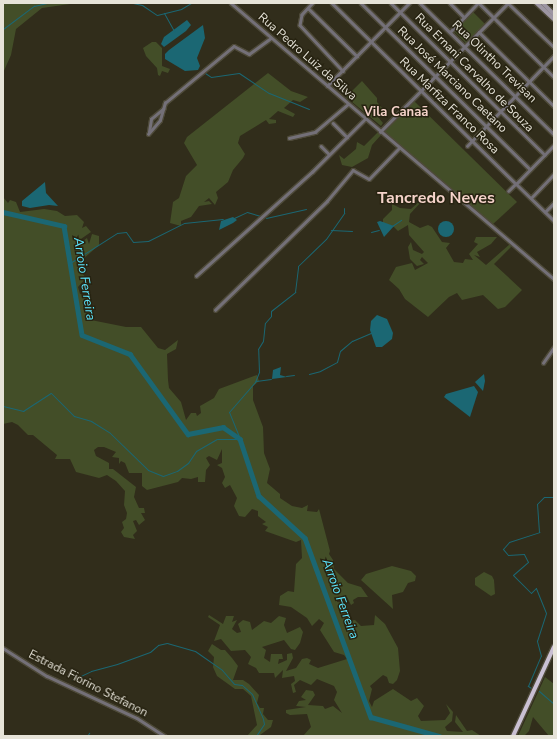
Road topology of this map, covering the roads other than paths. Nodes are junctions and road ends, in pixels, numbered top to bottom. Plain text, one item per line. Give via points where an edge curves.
1 (231, 3) edge
2 (313, 3) edge
3 (332, 3) edge
4 (361, 3) edge
5 (391, 3) edge
6 (409, 3) edge
7 (420, 3) edge
8 (450, 3) edge
9 (479, 3) edge
10 (508, 3) edge
11 (537, 3) edge
12 (543, 3) edge
13 (308, 8) junction
14 (400, 12) junction
15 (554, 14) edge
16 (464, 17) junction
17 (493, 17) junction
18 (554, 19) edge
19 (386, 27) junction
20 (450, 32) junction
21 (479, 32) junction
22 (271, 38) junction
23 (371, 42) junction
24 (465, 46) junction
25 (554, 47) edge
26 (357, 56) junction
27 (554, 56) edge
28 (450, 61) junction
29 (544, 67) junction
30 (343, 71) junction
31 (435, 76) junction
32 (554, 77) edge
33 (529, 82) junction
34 (327, 86) junction
35 (421, 90) junction
36 (516, 96) junction
37 (348, 104) junction
38 (554, 106) edge
39 (163, 109) junction
40 (500, 111) junction
41 (365, 119) junction
42 (334, 123) dead end
43 (486, 126) junction
44 (380, 132) junction
45 (554, 134) edge
46 (347, 137) junction
47 (289, 138) dead end
48 (472, 140) junction
49 (321, 146) dead end
50 (466, 146) dead end
51 (554, 146) edge
52 (399, 148) junction
53 (329, 154) junction
54 (545, 155) junction
55 (530, 169) junction
56 (554, 174) edge
57 (516, 184) junction
58 (509, 191) dead end
59 (531, 198) junction
60 (554, 203) edge
61 (545, 212) junction
62 (554, 221) edge
63 (196, 276) dead end
64 (554, 279) edge
65 (215, 310) dead end
66 (554, 347) edge
67 (543, 363) dead end
68 (554, 647) edge
69 (3, 648) edge
70 (165, 736) edge
71 (513, 736) edge

1 - 22 street, Rua Pedro Luiz da Silva
2 - 13 street
3 - 23 street, Rua Marfiza Franco Rosa
4 - 19 street, Rua José Marciano Caetano
5 - 14 street, Rua Ernani Carvalho de Souza
6 - 14 street
7 - 20 street, Rua Olintho Trevisan
8 - 16 street
9 - 16 street
9 - 17 street
10 - 17 street
10 - 25 street
11 - 18 main road
12 - 15 main road
13 - 26 street
13 - 30 street via 299,21 300,25
14 - 19 street
14 - 28 street, Rua Ernani Carvalho de Souza
16 - 20 street
17 - 21 street
17 - 29 street
19 - 23 street
19 - 31 street, Rua José Marciano Caetano
20 - 24 street, Rua Olintho Trevisan
21 - 24 street
21 - 33 street
22 - 34 street, Rua Pedro Luiz da Silva
22 - 39 street via 250,54 234,46 165,103
23 - 26 street
23 - 35 street, Rua Marfiza Franco Rosa
24 - 28 street
24 - 36 street, Rua Olintho Trevisan
26 - 30 street
27 - 29 street
28 - 31 street
28 - 40 street, Rua Ernani Carvalho de Souza
29 - 32 street
29 - 33 street
30 - 34 street
31 - 35 street
31 - 43 street, Rua José Marciano Caetano
33 - 36 street
33 - 38 street
34 - 37 street, Rua Pedro Luiz da Silva
35 - 44 street
35 - 48 street, Rua Marfiza Franco Rosa
36 - 40 street
36 - 45 street, Rua Olintho Trevisan
37 - 41 street, Rua Pedro Luiz da Silva
37 - 47 street via 315,132
39 - 39 street via 151,119 148,134 160,120
40 - 43 street
40 - 54 street, Rua Ernani Carvalho de Souza
41 - 44 street, Rua Pedro Luiz da Silva
41 - 46 street
42 - 46 street
43 - 48 street
43 - 55 street, Rua José Marciano Caetano
44 - 52 street, Rua Pedro Luiz da Silva
46 - 53 street
48 - 50 street
48 - 57 street, Rua Marfiza Franco Rosa
49 - 53 street
51 - 54 street
52 - 64 street, Rua Pedro Luiz da Silva
52 - 65 street via 369,179 353,170 315,213
53 - 63 street
54 - 55 street
55 - 57 street
56 - 59 street
57 - 58 street
57 - 59 street, Rua Marfiza Franco Rosa
59 - 61 street, Rua Marfiza Franco Rosa
60 - 61 street
61 - 62 street, Rua Marfiza Franco Rosa
66 - 67 street
68 - 71 highway
69 - 70 street, Estrada Fiorino Stefanon via 47,676 137,718

